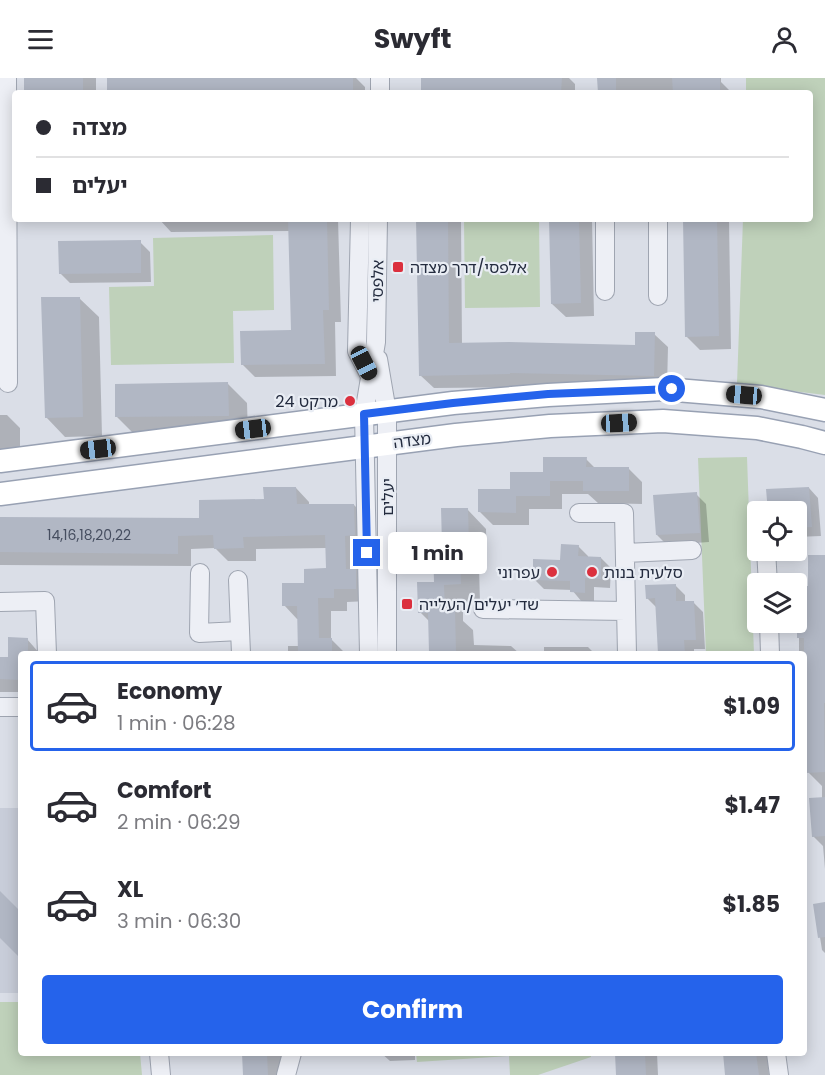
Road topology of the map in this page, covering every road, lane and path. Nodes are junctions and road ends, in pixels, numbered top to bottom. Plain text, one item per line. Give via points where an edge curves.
1 (7, 78) edge
2 (3, 106) edge
3 (7, 148) edge
4 (360, 222) edge
5 (378, 222) edge
6 (605, 222) edge
7 (658, 222) edge
8 (605, 291) dead end
9 (658, 296) dead end
10 (376, 342) junction
11 (370, 376) junction
12 (8, 383) dead end
13 (825, 410) edge
14 (387, 411) junction
15 (364, 414) junction
16 (825, 443) edge
17 (387, 444) junction
18 (365, 447) junction
19 (0, 461) edge
20 (0, 494) edge
21 (579, 513) dead end
22 (692, 550) dead end
23 (625, 553) junction
24 (200, 573) dead end
25 (238, 580) dead end
26 (0, 602) edge
27 (483, 609) dead end
28 (626, 611) junction
29 (240, 631) junction
30 (769, 633) edge
31 (46, 651) edge
32 (241, 651) edge
33 (369, 651) edge
34 (387, 651) edge
35 (627, 651) edge
36 (770, 651) edge
37 (0, 707) edge
38 (18, 707) edge
39 (159, 1056) edge
40 (279, 1056) edge
41 (291, 1056) edge
42 (776, 1056) edge
43 (161, 1075) edge
44 (274, 1075) edge
45 (286, 1075) edge
46 (779, 1075) edge

1 - 2 street
2 - 3 street
3 - 12 street
4 - 11 street via 357,351
5 - 10 street, אלפסי
6 - 8 street
7 - 9 street
10 - 11 street, אלפסי
10 - 14 street, אלפסי
11 - 15 street, אלפסי
13 - 14 main road, מצדה via 761,396 664,389 548,394
14 - 15 main road, מצדה
14 - 17 street, יעלים
15 - 18 street, יעלים
15 - 19 main road, מצדה
16 - 17 main road, מצדה via 757,428 663,421 550,426
17 - 18 main road, מצדה
17 - 34 street, יעלים
18 - 20 main road, מצדה
18 - 33 street, יעלים
21 - 23 street via 624,513
22 - 23 street
23 - 28 street
24 - 29 street via 199,633
25 - 29 street
26 - 31 street via 45,601
27 - 28 street
28 - 35 street
29 - 32 street
30 - 36 street
37 - 38 street
39 - 43 street
40 - 44 street
41 - 45 street
42 - 46 street

